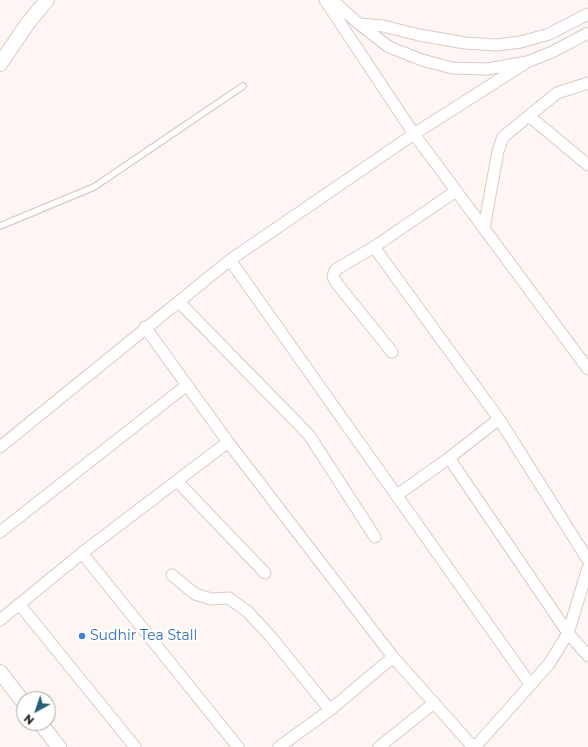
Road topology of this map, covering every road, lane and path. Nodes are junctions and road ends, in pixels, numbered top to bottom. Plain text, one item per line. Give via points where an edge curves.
1 (47, 0) edge
2 (328, 0) edge
3 (588, 14) edge
4 (358, 24) junction
5 (588, 33) edge
6 (527, 62) junction
7 (0, 64) edge
8 (588, 84) edge
9 (243, 86) dead end
10 (529, 116) junction
11 (414, 134) junction
12 (588, 165) edge
13 (456, 191) junction
14 (0, 226) edge
15 (484, 228) junction
16 (374, 247) junction
17 (230, 260) junction
18 (179, 302) junction
19 (145, 327) junction
20 (392, 352) dead end
21 (588, 369) edge
22 (187, 385) junction
23 (499, 420) junction
24 (228, 442) junction
25 (0, 447) edge
26 (449, 458) junction
27 (177, 481) junction
28 (397, 496) junction
29 (0, 532) edge
30 (375, 537) dead end
31 (82, 553) junction
32 (588, 560) edge
33 (588, 568) edge
34 (265, 573) dead end
35 (172, 575) dead end
36 (20, 605) junction
37 (0, 620) edge
38 (568, 633) junction
39 (588, 656) edge
40 (393, 657) junction
41 (0, 672) edge
42 (530, 684) junction
43 (16, 693) edge
44 (434, 703) junction
45 (330, 710) junction
46 (46, 731) edge
47 (59, 747) edge
48 (135, 747) edge
49 (238, 747) edge
50 (279, 747) edge
51 (380, 747) edge
52 (474, 747) edge

1 - 7 street
2 - 4 street
2 - 11 street
3 - 4 street via 549,34 521,42 496,45 465,43 383,26
4 - 6 street via 389,47 452,68 486,68
5 - 6 street
6 - 11 street
8 - 10 street via 557,93
9 - 14 lane via 94,187
10 - 12 street
10 - 15 street via 508,132 500,144
11 - 13 street
11 - 17 street
13 - 15 street
13 - 16 street
15 - 21 street
16 - 20 street via 335,270 334,277
16 - 23 street
17 - 18 street
17 - 28 street
18 - 19 street
18 - 30 street via 309,435
19 - 22 street
19 - 25 street
22 - 24 street
22 - 29 street
23 - 26 street
23 - 32 street
24 - 27 street
24 - 40 street
26 - 28 street
26 - 38 street
27 - 31 street
27 - 34 street
28 - 42 street
31 - 36 street
31 - 49 street
33 - 38 street
35 - 45 street via 195,594 211,599 229,598 248,612
36 - 37 street
36 - 48 street
38 - 39 street
38 - 42 street via 549,664
40 - 44 street
40 - 45 street
41 - 43 street
42 - 52 street
44 - 51 street
44 - 52 street
45 - 50 street
46 - 47 street

